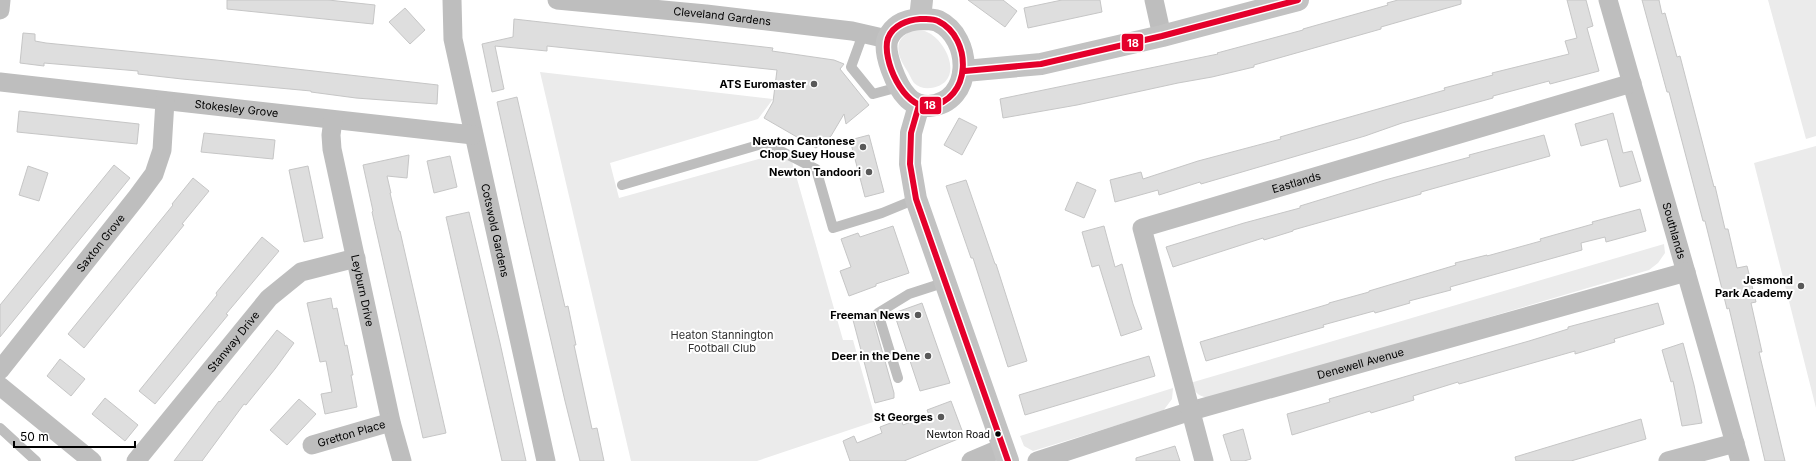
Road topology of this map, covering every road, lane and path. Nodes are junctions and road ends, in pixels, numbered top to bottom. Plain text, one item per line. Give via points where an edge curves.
1 (1, 0) edge
2 (452, 0) edge
3 (557, 0) edge
4 (1154, 0) edge
5 (1298, 0) edge
6 (1608, 0) edge
7 (597, 2) edge
8 (921, 9) edge
9 (0, 10) edge
10 (863, 34) junction
11 (1162, 36) junction
12 (887, 39) junction
13 (964, 71) junction
14 (0, 82) edge
15 (1632, 83) junction
16 (899, 87) junction
17 (165, 101) junction
18 (919, 105) junction
19 (334, 120) junction
20 (473, 135) junction
21 (622, 185) dead end
22 (916, 199) junction
23 (356, 258) junction
24 (1686, 272) junction
25 (946, 282) junction
26 (0, 370) edge
27 (898, 378) dead end
28 (0, 386) edge
29 (1191, 411) junction
30 (391, 422) junction
31 (0, 428) edge
32 (312, 445) dead end
33 (1737, 452) edge
34 (1006, 454) edge
35 (36, 461) edge
36 (92, 461) edge
37 (136, 461) edge
38 (402, 461) edge
39 (546, 461) edge
40 (971, 461) edge
41 (1037, 461) edge
42 (1204, 461) edge
43 (1668, 461) edge

1 - 9 street
2 - 20 street, Cotswold Gardens via 452,39
3 - 7 street, Cleveland Gardens
4 - 11 street
5 - 11 street
6 - 15 street, Southlands
7 - 10 street, Cleveland Gardens
8 - 12 street via 896,27
8 - 13 street via 947,27 960,48
10 - 12 street, Cleveland Gardens
10 - 16 lane via 851,67 873,94
11 - 13 street via 1041,64
12 - 16 street via 889,62
13 - 18 street via 959,86 949,98 939,104
14 - 17 street, Stokesley Grove
15 - 24 street, Southlands
15 - 29 street, Eastlands via 1142,228
16 - 18 street via 907,98
17 - 19 street, Stokesley Grove
17 - 26 street, Saxton Grove via 162,150 154,174
18 - 22 street via 911,133 910,164
19 - 20 street, Stokesley Grove
19 - 23 street, Leyburn Drive via 332,149
20 - 39 street, Cotswold Gardens
21 - 22 lane via 766,143 816,169 833,228 882,213
22 - 25 street
23 - 30 street, Leyburn Drive
23 - 37 street, Stanway Drive via 301,272 269,298
24 - 29 street, Denewell Avenue
24 - 33 street, Southlands
25 - 27 lane via 909,294 878,313
25 - 34 street
28 - 36 street
29 - 41 street, Denewell Avenue
29 - 42 street
30 - 32 street, Gretton Place
30 - 38 street, Leyburn Drive
31 - 35 lane
33 - 43 street
34 - 40 street

